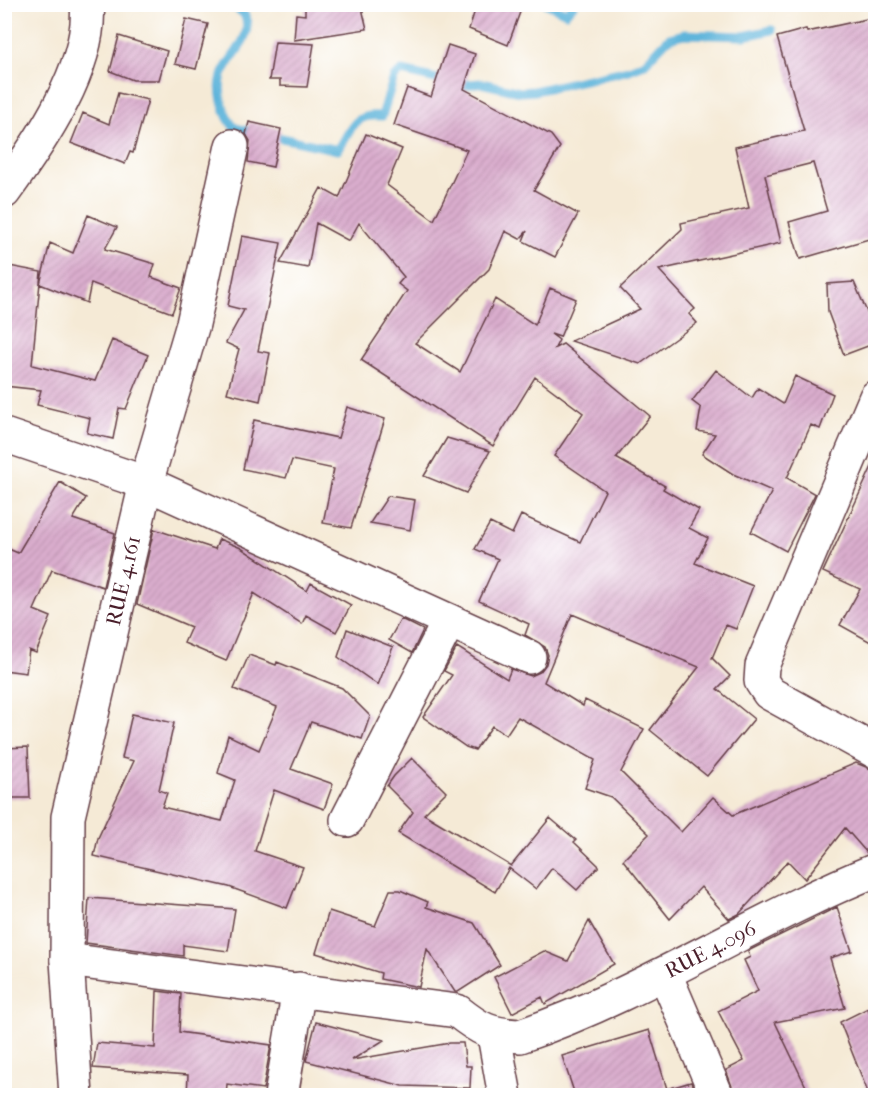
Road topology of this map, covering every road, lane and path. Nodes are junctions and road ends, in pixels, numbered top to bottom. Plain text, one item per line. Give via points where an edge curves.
1 (87, 4) edge
2 (232, 146) dead end
3 (4, 192) edge
4 (876, 397) edge
5 (4, 435) edge
6 (146, 483) junction
7 (448, 621) junction
8 (529, 657) dead end
9 (876, 752) edge
10 (347, 820) dead end
11 (876, 870) edge
12 (67, 960) junction
13 (665, 974) junction
14 (299, 989) junction
15 (494, 1035) junction
16 (76, 1095) edge
17 (281, 1095) edge
18 (505, 1095) edge
19 (717, 1095) edge

1 - 3 street via 79,58 55,114
2 - 6 street, RUE 4.161 via 193,324
4 - 9 street via 762,666 760,681 769,693
5 - 6 street
6 - 7 street
6 - 12 street, RUE 4.161 via 68,817
7 - 8 street
7 - 10 street
11 - 13 street, RUE 4.096 via 830,888
12 - 14 street
12 - 16 street, RUE 4.161
13 - 15 street via 544,1028 520,1036
13 - 19 street, RUE 4.096
14 - 15 street via 457,1011
14 - 17 street
15 - 18 street

